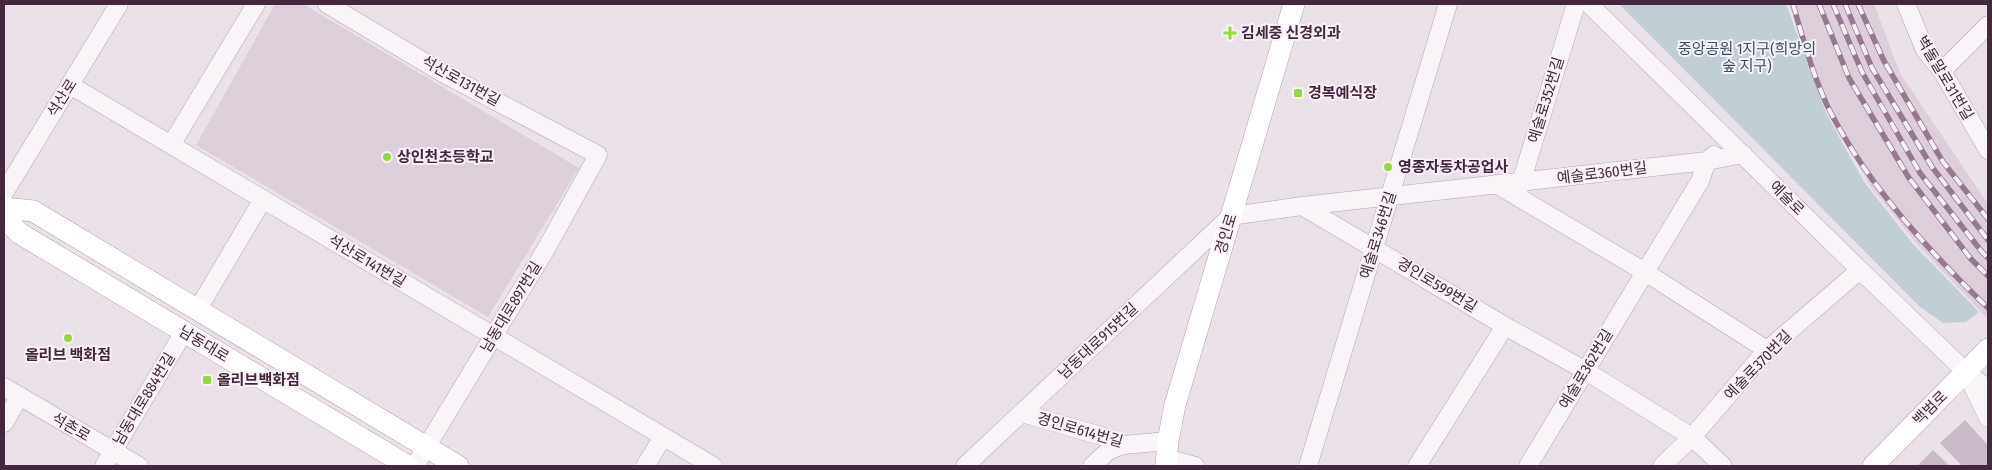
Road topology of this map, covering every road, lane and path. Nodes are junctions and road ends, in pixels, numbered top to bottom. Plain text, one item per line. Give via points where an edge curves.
1 (119, 4) edge
2 (256, 4) edge
3 (327, 4) edge
4 (1294, 4) edge
5 (1448, 4) edge
6 (1576, 4) edge
7 (1589, 4) edge
8 (1906, 4) edge
9 (1988, 25) edge
10 (1942, 71) junction
11 (70, 85) junction
12 (1719, 130) junction
13 (171, 145) junction
14 (1988, 150) edge
15 (1743, 154) junction
16 (598, 155) joint
17 (1707, 160) junction
18 (1519, 189) junction
19 (4, 193) edge
20 (1389, 196) junction
21 (263, 199) junction
22 (1302, 206) junction
23 (4, 208) edge
24 (1231, 216) junction
25 (4, 217) edge
26 (1374, 248) junction
27 (1860, 270) junction
28 (1645, 272) junction
29 (198, 309) junction
30 (1505, 326) junction
31 (184, 332) junction
32 (494, 336) junction
33 (1988, 349) edge
34 (1768, 350) junction
35 (1586, 371) junction
36 (1966, 372) junction
37 (4, 387) edge
38 (1988, 389) edge
39 (20, 396) junction
40 (1022, 413) junction
41 (1988, 418) edge
42 (4, 423) edge
43 (663, 436) junction
44 (1692, 437) junction
45 (1123, 445) junction
46 (113, 451) junction
47 (1167, 455) edge
48 (418, 459) edge
49 (104, 466) edge
50 (139, 466) edge
51 (458, 466) edge
52 (645, 466) edge
53 (713, 466) edge
54 (965, 466) edge
55 (1092, 466) edge
56 (1195, 466) edge
57 (1308, 466) edge
58 (1417, 466) edge
59 (1528, 466) edge
60 (1662, 466) edge
61 (1723, 466) edge
62 (1873, 466) edge

1 - 11 street, 석산로
2 - 13 street
3 - 16 street, 석산로131번길 via 441,72
4 - 24 main road, 경인로
5 - 20 street, 예술로346번길
6 - 18 street, 예술로352번길
7 - 12 street, 예술로
8 - 10 street, 벽돌말로31번길 via 1925,50
9 - 10 street
10 - 14 street, 벽돌말로31번길
11 - 13 street, 석산로141번길
11 - 19 street, 석산로
12 - 15 street, 예술로
12 - 17 street, 예술로362번길 via 1719,144
13 - 21 street, 석산로141번길
15 - 17 street, 예술로360번길
15 - 27 street, 예술로
16 - 32 street, 남동대로897번길
17 - 18 street, 예술로360번길
17 - 28 street, 예술로362번길 via 1700,181
18 - 20 street, 예술로360번길 via 1496,184
18 - 28 street
20 - 22 street, 예술로360번길
20 - 26 street, 예술로346번길
21 - 29 street, 남동대로
21 - 32 street, 석산로141번길
22 - 24 street
22 - 26 street, 경인로599번길
23 - 29 main road via 33,211
24 - 40 street, 남동대로915번길
24 - 47 main road, 경인로 via 1175,405
25 - 31 main road, 남동대로 via 19,233
26 - 30 street, 경인로599번길
26 - 57 street, 예술로346번길
27 - 34 street, 예술로370번길
27 - 36 street, 예술로
28 - 34 street
28 - 35 street, 예술로362번길
29 - 48 main road
30 - 35 street, 경인로599번길
30 - 58 street
31 - 46 street, 남동대로884번길
31 - 48 main road, 남동대로
32 - 43 street, 석산로141번길
32 - 48 street, 남동대로897번길
33 - 36 main road, 백범로
34 - 44 street, 예술로370번길
35 - 44 street, 경인로599번길
35 - 59 street, 예술로362번길
36 - 38 street, 예술로
36 - 41 street
36 - 62 main road, 백범로
37 - 39 street, 석촌로
39 - 42 street
39 - 46 street, 석촌로
40 - 45 street, 경인로614번길
40 - 54 street, 남동대로915번길
43 - 52 street
43 - 53 street, 석산로141번길
44 - 60 street, 예술로370번길
44 - 61 street, 경인로599번길
45 - 47 street, 경인로614번길
45 - 55 street via 1108,451
46 - 49 street, 남동대로884번길
46 - 50 street, 석촌로
47 - 56 street
48 - 51 main road

